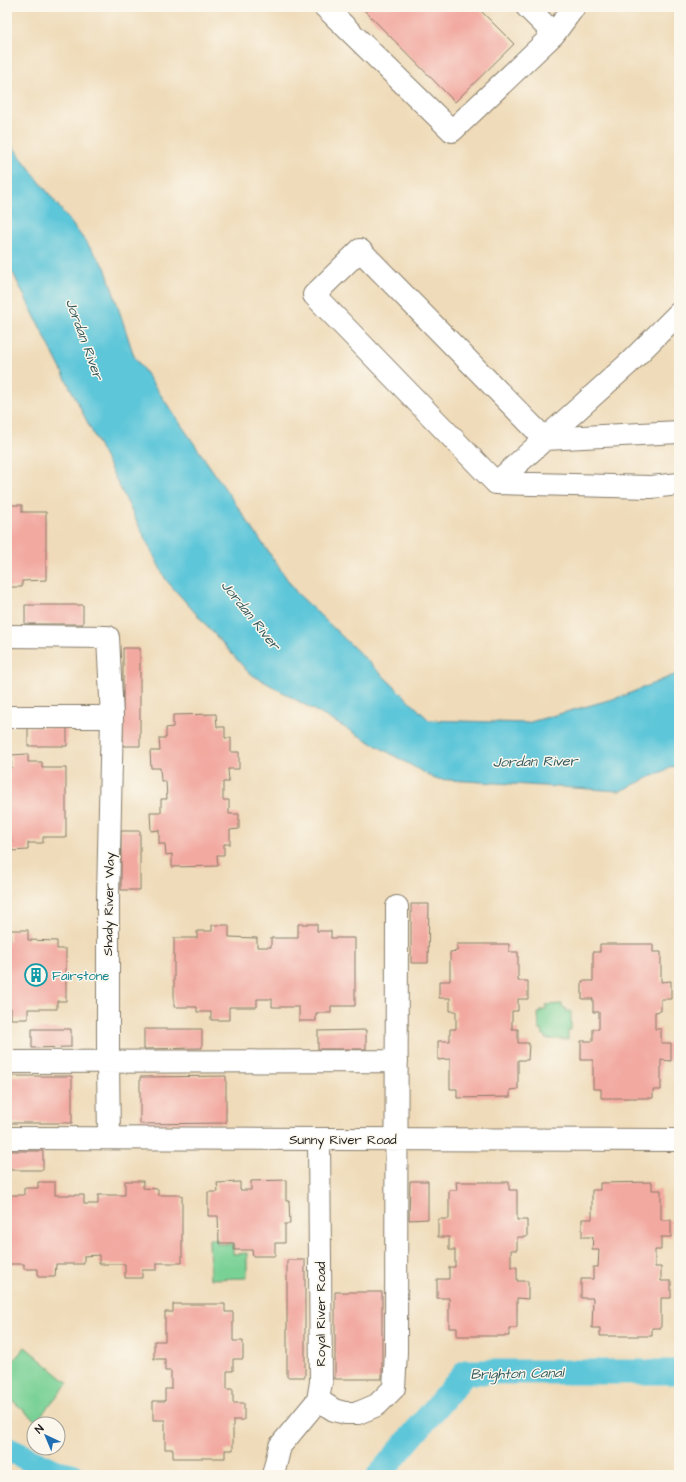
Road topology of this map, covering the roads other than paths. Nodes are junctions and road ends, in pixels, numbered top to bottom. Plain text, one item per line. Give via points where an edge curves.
1 (325, 7) edge
2 (527, 7) edge
3 (574, 7) edge
4 (554, 34) junction
5 (679, 313) edge
6 (679, 432) edge
7 (545, 439) junction
8 (496, 483) junction
9 (679, 484) edge
10 (7, 636) edge
11 (7, 717) edge
12 (112, 717) junction
13 (397, 907) dead end
14 (7, 1062) edge
15 (108, 1062) junction
16 (397, 1062) junction
17 (7, 1138) edge
18 (110, 1138) junction
19 (319, 1139) junction
20 (396, 1139) junction
21 (679, 1140) edge
22 (318, 1400) junction
23 (273, 1475) edge

1 - 4 street via 452,131
2 - 4 street
3 - 4 street
5 - 7 street via 629,363
6 - 7 street
7 - 8 street
7 - 8 street via 360,250 314,295
8 - 9 street via 651,487
10 - 12 street, Shady River Way via 108,637
11 - 12 street
12 - 15 street, Shady River Way
13 - 16 street
14 - 15 street
15 - 16 street
15 - 18 street, Shady River Way
16 - 20 street
17 - 18 street, Sunny River Road
18 - 19 street, Sunny River Road
19 - 20 street, Sunny River Road
19 - 22 street, Royal River Road via 321,1382
20 - 21 street, Sunny River Road
20 - 22 street via 394,1388 377,1405 358,1413 345,1413
22 - 23 street via 280,1446

